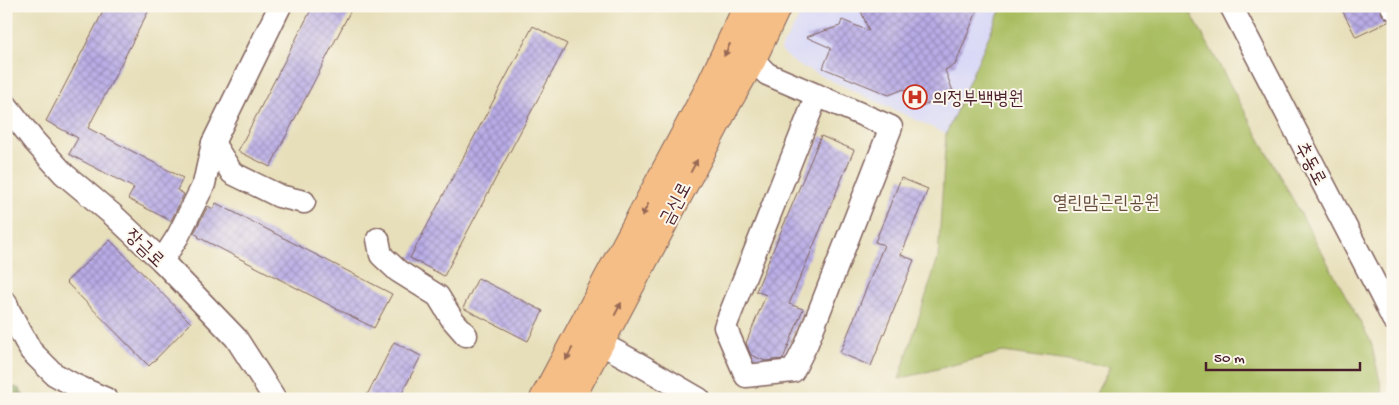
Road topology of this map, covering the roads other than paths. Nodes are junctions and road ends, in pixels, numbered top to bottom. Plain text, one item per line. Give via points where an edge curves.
1 (280, 6) edge
2 (748, 6) edge
3 (777, 6) edge
4 (1231, 6) edge
5 (752, 59) junction
6 (817, 95) junction
7 (6, 104) edge
8 (213, 142) junction
9 (304, 202) dead end
10 (378, 239) dead end
11 (162, 261) junction
12 (6, 303) edge
13 (1393, 320) edge
14 (466, 335) dead end
15 (600, 343) junction
16 (697, 398) edge
17 (106, 399) edge
18 (275, 399) edge
19 (544, 399) edge
20 (570, 399) edge

1 - 8 street
2 -> 19 main road, 금신로 via 708,91
3 - 5 main road, 금신로
4 - 13 street, 추동로
5 - 6 street via 767,74
15 -> 5 main road, 금신로
6 - 6 street via 891,127 807,343 793,371 746,376 725,327
7 - 11 street, 장금로 via 34,142 64,174
8 - 9 street via 232,173 279,196
8 - 11 street via 204,184
10 - 14 street via 381,255 398,271 438,296 452,320
11 - 18 street, 장금로 via 236,338
12 - 17 street via 31,351 54,374
15 - 16 street
15 - 20 main road, 금신로

